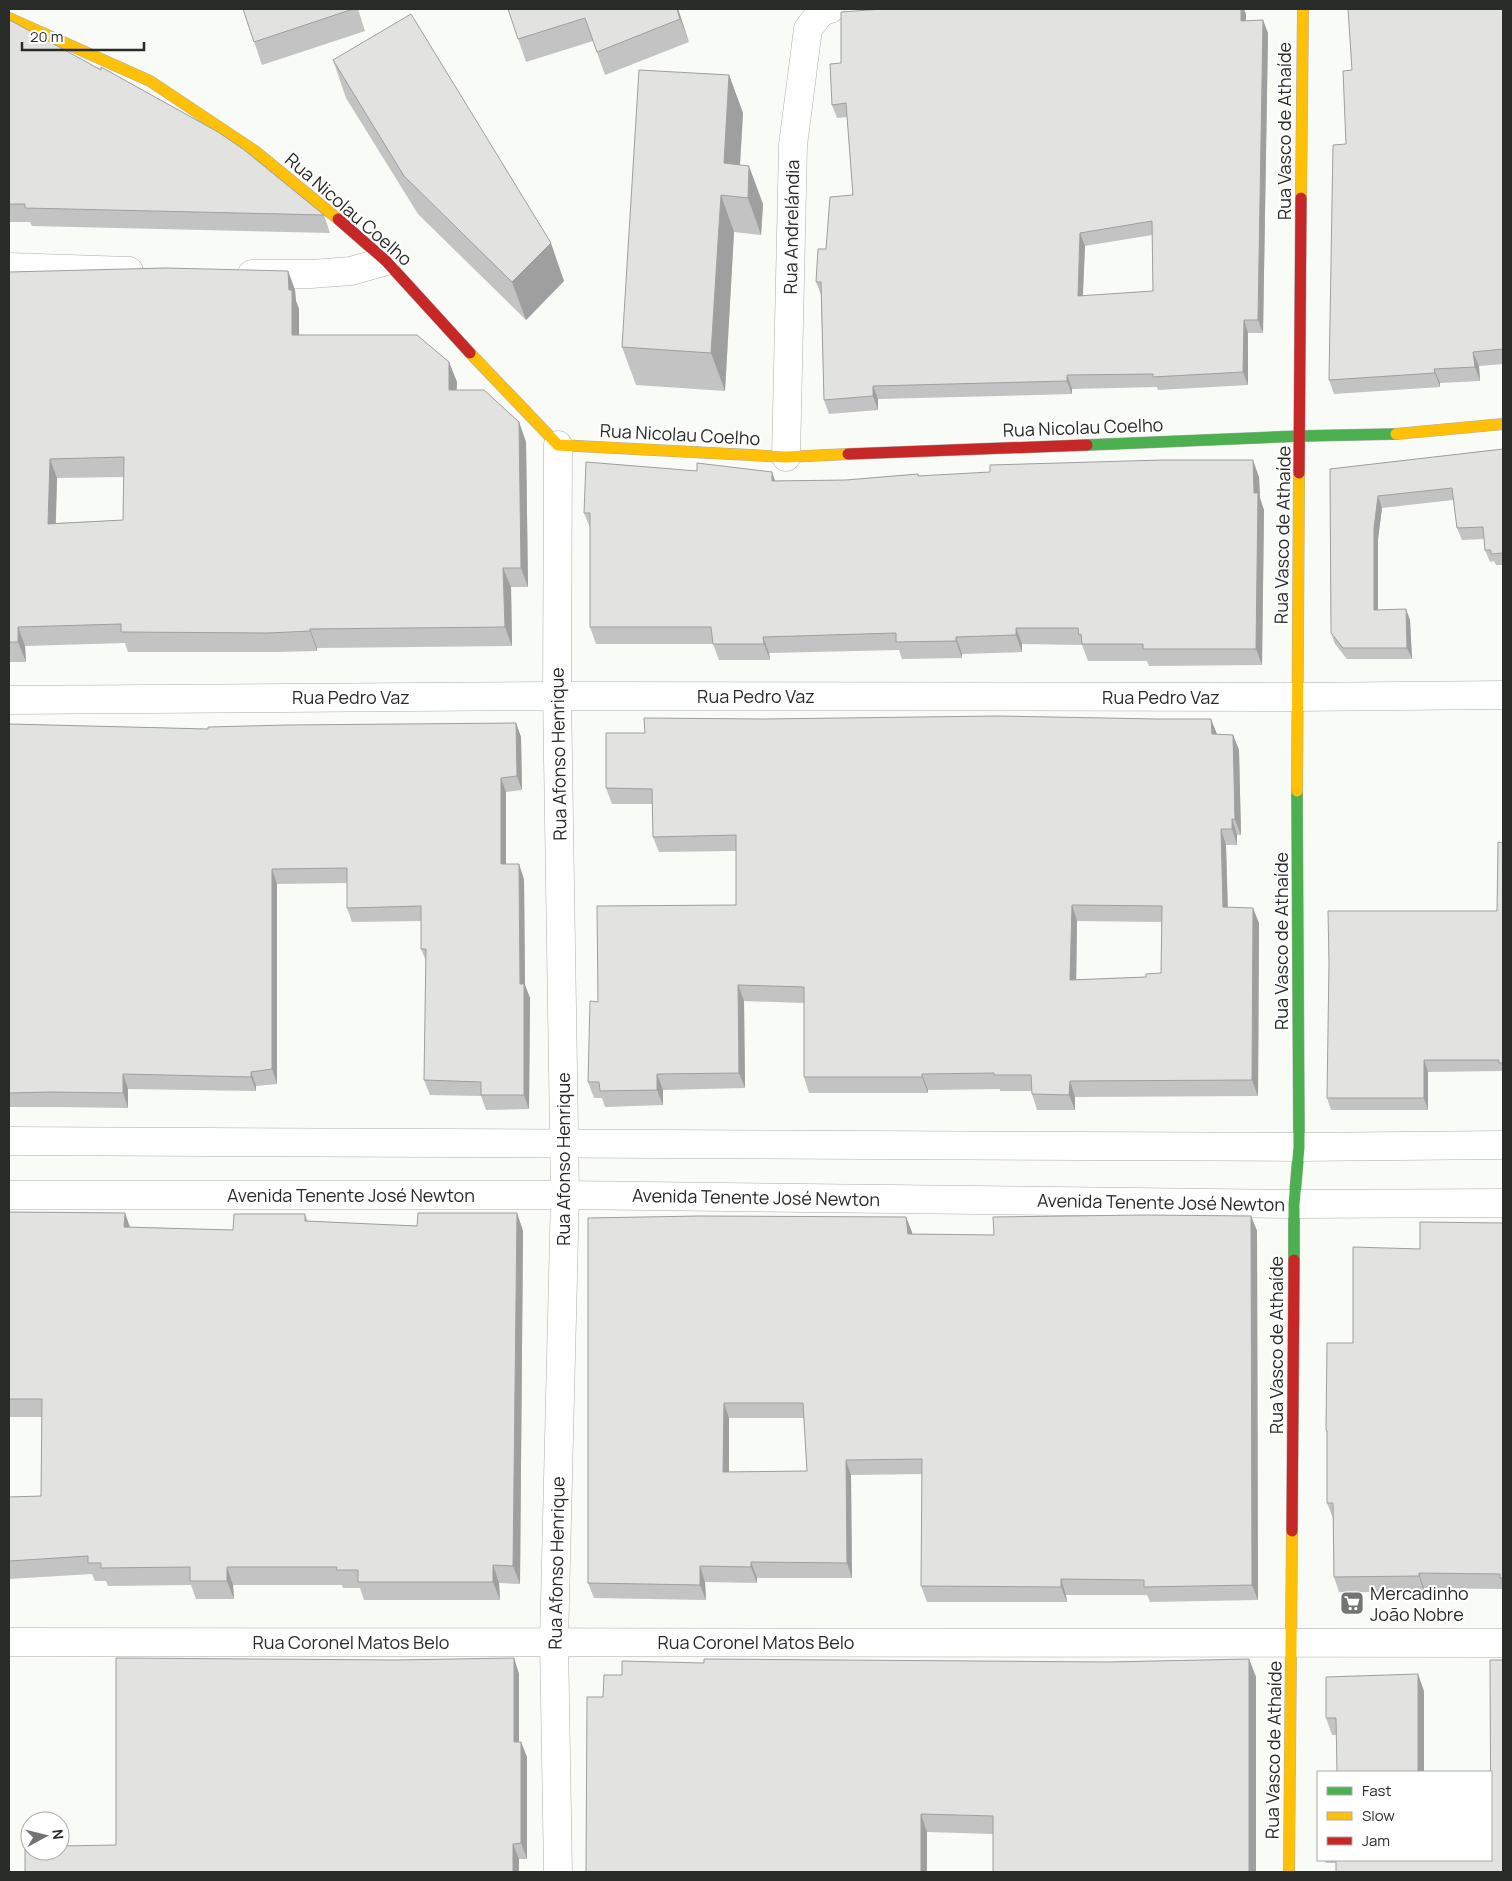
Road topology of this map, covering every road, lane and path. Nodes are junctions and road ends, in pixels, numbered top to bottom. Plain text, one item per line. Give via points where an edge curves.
1 (830, 9) edge
2 (1303, 9) edge
3 (9, 18) edge
4 (386, 261) junction
5 (9, 268) edge
6 (154, 272) edge
7 (231, 274) edge
8 (1503, 424) edge
9 (1300, 436) junction
10 (558, 445) junction
11 (786, 457) junction
12 (1503, 695) edge
13 (557, 696) junction
14 (1297, 697) junction
15 (9, 700) edge
16 (9, 1141) edge
17 (565, 1145) junction
18 (1503, 1145) edge
19 (1299, 1147) junction
20 (9, 1195) edge
21 (565, 1195) junction
22 (1503, 1203) edge
23 (1294, 1204) junction
24 (9, 1642) edge
25 (554, 1642) junction
26 (1291, 1642) junction
27 (1503, 1643) edge
28 (558, 1872) edge
29 (1289, 1872) edge

1 - 11 street, Rua Andrelándia via 821,12 808,28 793,145
2 - 9 street, Rua Vasco de Athaíde
3 - 4 street, Rua Nicolau Coelho via 150,81 255,151
4 - 7 street via 351,270 311,274
4 - 10 street, Rua Nicolau Coelho
5 - 6 street
8 - 9 street, Rua Nicolau Coelho via 1412,434
9 - 11 street, Rua Nicolau Coelho
9 - 14 street, Rua Vasco de Athaíde
10 - 11 street, Rua Nicolau Coelho
10 - 13 street, Rua Afonso Henrique
12 - 14 street, Rua Pedro Vaz
13 - 14 street, Rua Pedro Vaz
13 - 15 street, Rua Pedro Vaz
13 - 17 street, Rua Afonso Henrique
14 - 19 street, Rua Vasco de Athaíde
16 - 17 street
17 - 19 street
17 - 21 street, Rua Afonso Henrique
18 - 19 street
19 - 23 street, Rua Vasco de Athaíde
20 - 21 street, Avenida Tenente José Newton
21 - 23 street, Avenida Tenente José Newton
21 - 25 street, Rua Afonso Henrique
22 - 23 street, Avenida Tenente José Newton
23 - 26 street, Rua Vasco de Athaíde
24 - 25 street, Rua Coronel Matos Belo
25 - 26 street, Rua Coronel Matos Belo
25 - 28 street, Rua Afonso Henrique
26 - 27 street, Rua Coronel Matos Belo
26 - 29 street, Rua Vasco de Athaíde

